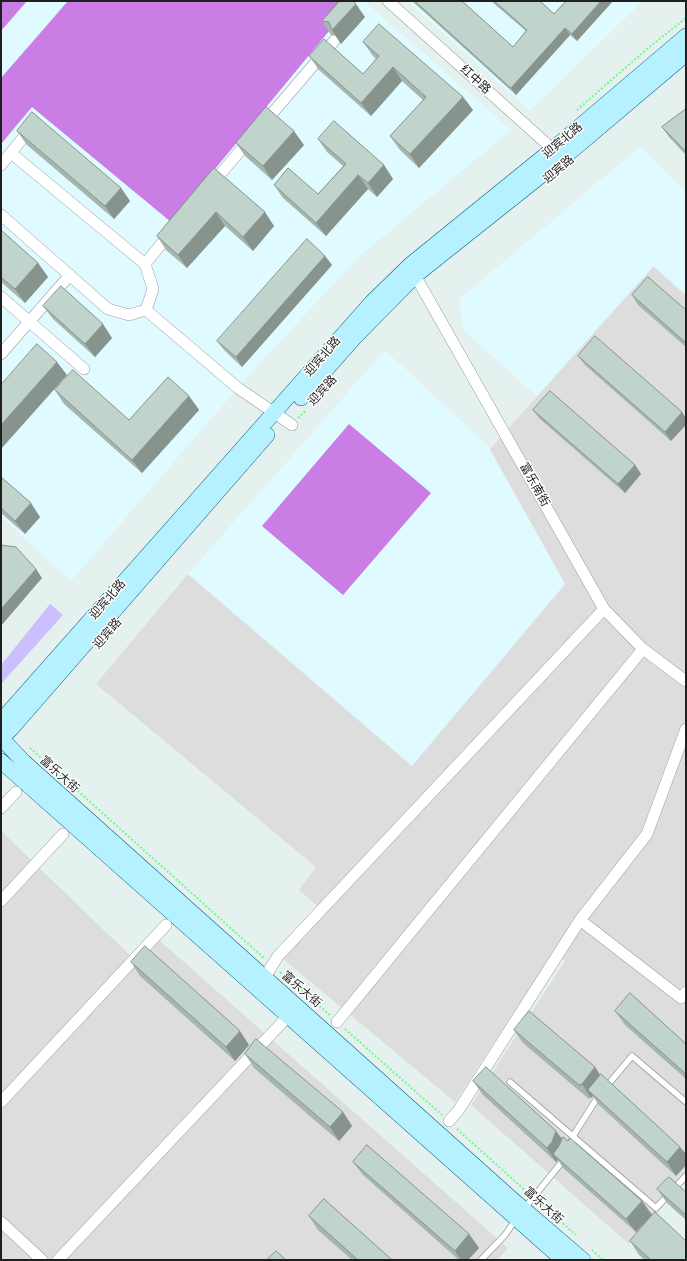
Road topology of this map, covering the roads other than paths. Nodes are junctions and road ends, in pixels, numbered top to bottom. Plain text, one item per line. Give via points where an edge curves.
1 (388, 1) edge
2 (686, 36) edge
3 (334, 41) edge
4 (686, 54) edge
5 (37, 121) edge
6 (11, 153) junction
7 (557, 154) junction
8 (1, 165) edge
9 (206, 192) edge
10 (1, 215) edge
11 (180, 222) edge
12 (145, 264) junction
13 (412, 270) junction
14 (70, 275) junction
15 (1, 298) edge
16 (146, 310) junction
17 (29, 322) junction
18 (1, 354) edge
19 (84, 369) dead end
20 (283, 419) junction
21 (604, 609) junction
22 (642, 649) junction
23 (686, 681) edge
24 (1, 721) edge
25 (686, 729) edge
26 (1, 738) edge
27 (1, 761) edge
28 (16, 792) dead end
29 (1, 808) edge
30 (63, 834) dead end
31 (1, 901) edge
32 (580, 920) junction
33 (166, 925) dead end
34 (261, 983) junction
35 (686, 992) edge
36 (293, 1011) junction
37 (337, 1022) road end
38 (510, 1082) dead end
39 (1, 1102) edge
40 (686, 1102) edge
41 (449, 1121) road end
42 (573, 1138) junction
43 (686, 1176) edge
44 (525, 1209) junction
45 (1, 1222) edge
46 (42, 1260) edge
47 (58, 1260) edge
48 (481, 1260) edge
49 (563, 1260) edge
50 (583, 1260) edge

1 - 7 street, 红中路
2 - 7 main road, 迎宾北路
3 - 9 street
4 - 7 main road, 迎宾北路
5 - 6 street
6 - 8 street
6 - 12 street
7 - 13 main road, 迎宾北路
10 - 14 street
11 - 12 street
12 - 16 street via 154,289
13 - 20 main road, 迎宾北路 via 372,302
13 - 21 street, 富乐南街
14 - 16 street via 108,309 129,314
14 - 17 street
15 - 17 street
16 - 20 street via 238,388
17 - 18 street
17 - 19 street
20 - 24 main road, 迎宾北路
20 - 26 main road, 迎宾北路
21 - 22 street, 富乐南街
21 - 34 street via 289,944
22 - 23 street, 富乐南街
22 - 37 street
25 - 32 street via 647,834
26 - 34 main road, 富乐大街
27 - 34 main road, 富乐大街
28 - 29 street
30 - 31 street
32 - 35 street via 681,998
32 - 41 street via 458,1111
33 - 39 street
34 - 36 main road, 富乐大街
36 - 44 main road, 富乐大街
36 - 47 street
38 - 42 lane
40 - 42 lane via 632,1056 595,1100
42 - 43 lane via 656,1208
42 - 44 lane via 565,1158
44 - 48 lane
44 - 49 main road, 富乐大街
44 - 50 main road, 富乐大街
45 - 46 street

